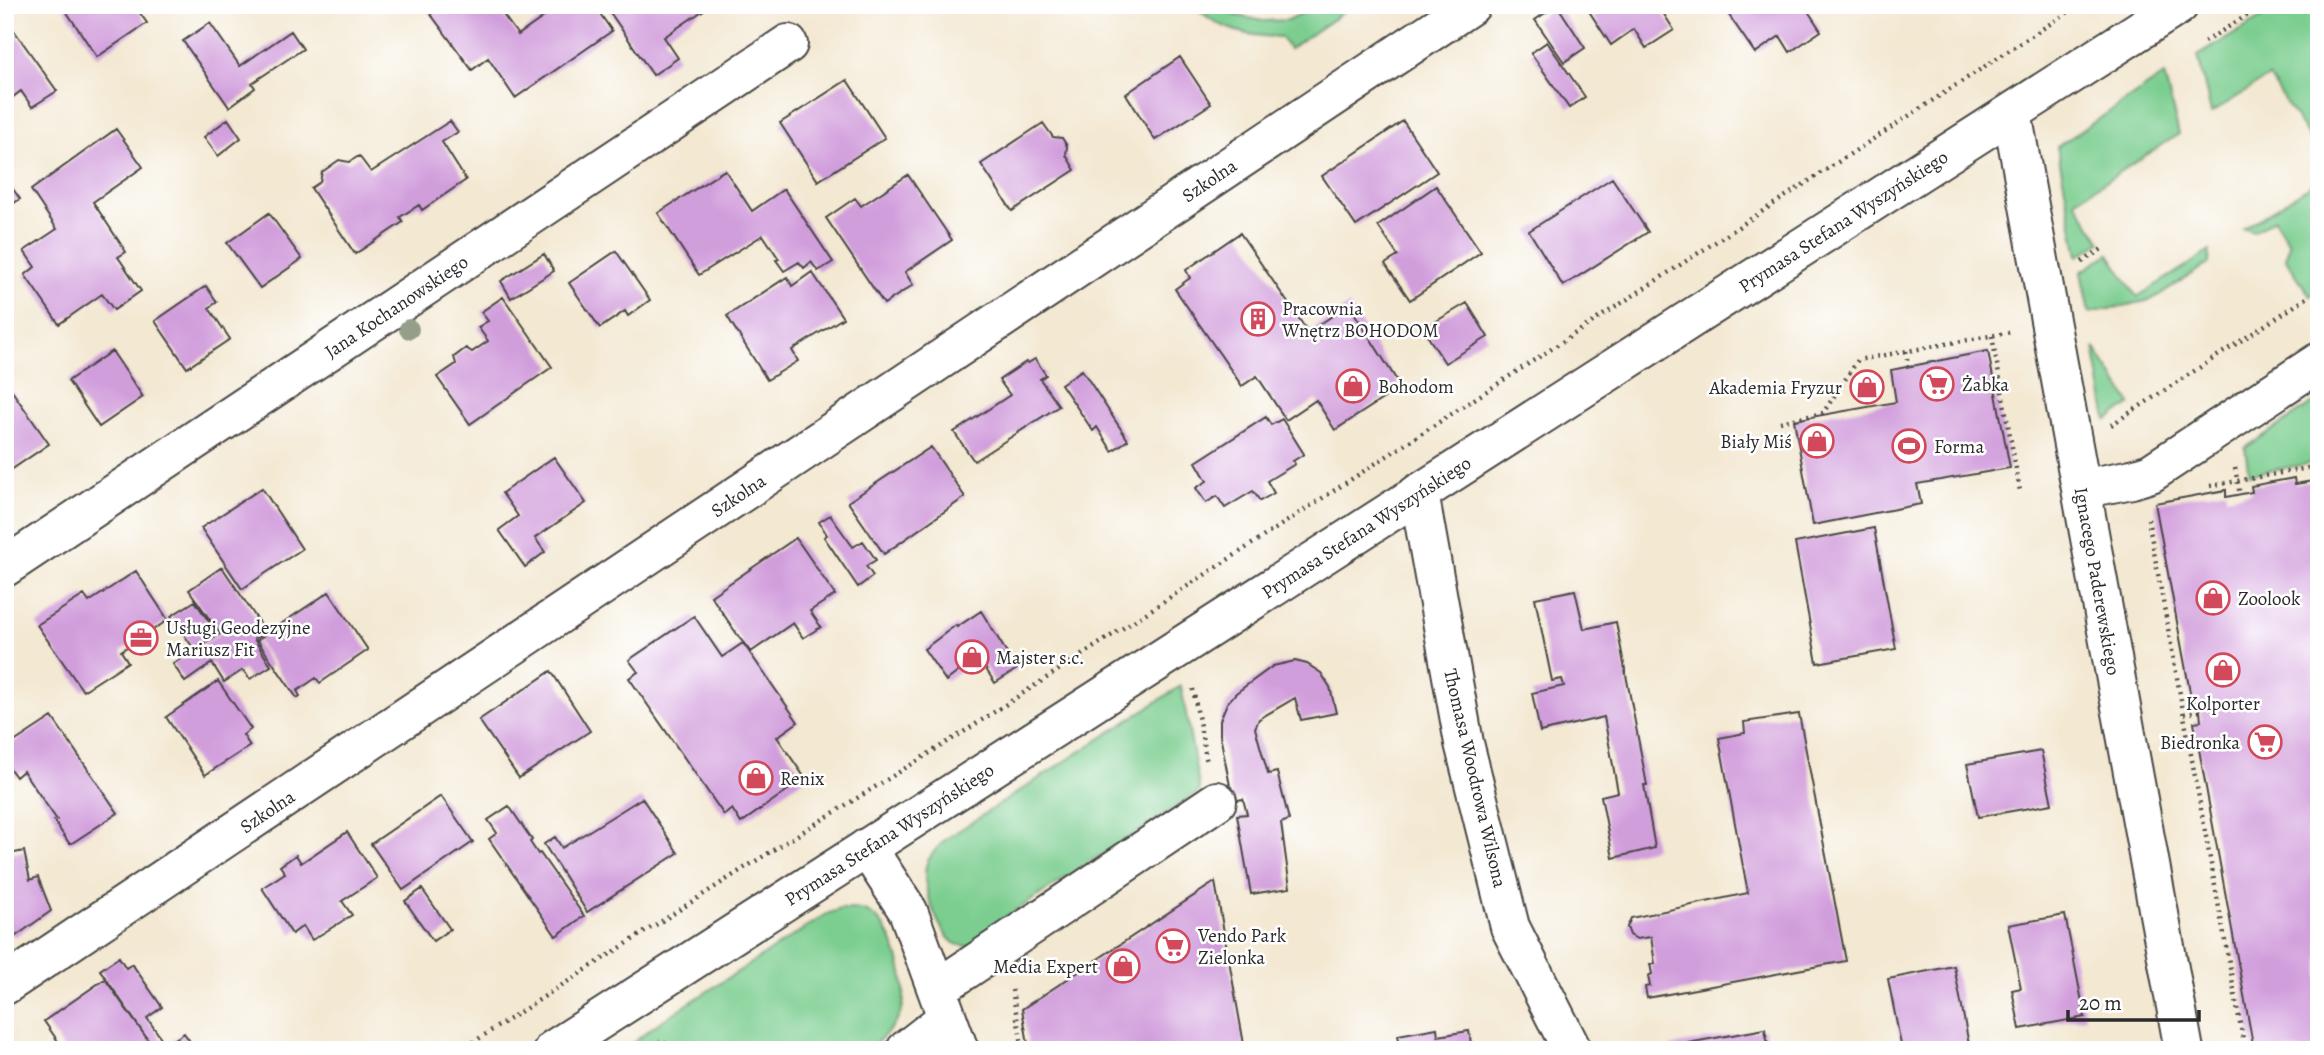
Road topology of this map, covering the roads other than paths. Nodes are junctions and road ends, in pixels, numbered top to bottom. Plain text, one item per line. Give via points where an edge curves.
1 (1471, 5) edge
2 (2179, 5) edge
3 (788, 44) dead end
4 (2012, 113) junction
5 (2319, 362) edge
6 (2081, 489) junction
7 (1419, 493) junction
8 (5, 567) edge
9 (1216, 802) road end
10 (867, 848) junction
11 (5, 985) edge
12 (948, 1019) edge
13 (553, 1050) edge
14 (906, 1050) edge
15 (1572, 1050) edge
16 (2184, 1050) edge

1 - 11 street, Szkolna
2 - 4 street, Prymasa Stefana Wyszyńskiego
3 - 8 street, Jana Kochanowskiego
4 - 6 street, Ignacego Paderewskiego
4 - 7 street, Prymasa Stefana Wyszyńskiego
5 - 6 street via 2151,473
6 - 16 street, Ignacego Paderewskiego
7 - 10 street, Prymasa Stefana Wyszyńskiego
7 - 15 street, Thomasa Woodrowa Wilsona via 1464,743 1510,927
9 - 12 street via 1004,944
10 - 12 street via 908,911
10 - 13 street, Prymasa Stefana Wyszyńskiego
12 - 14 street

